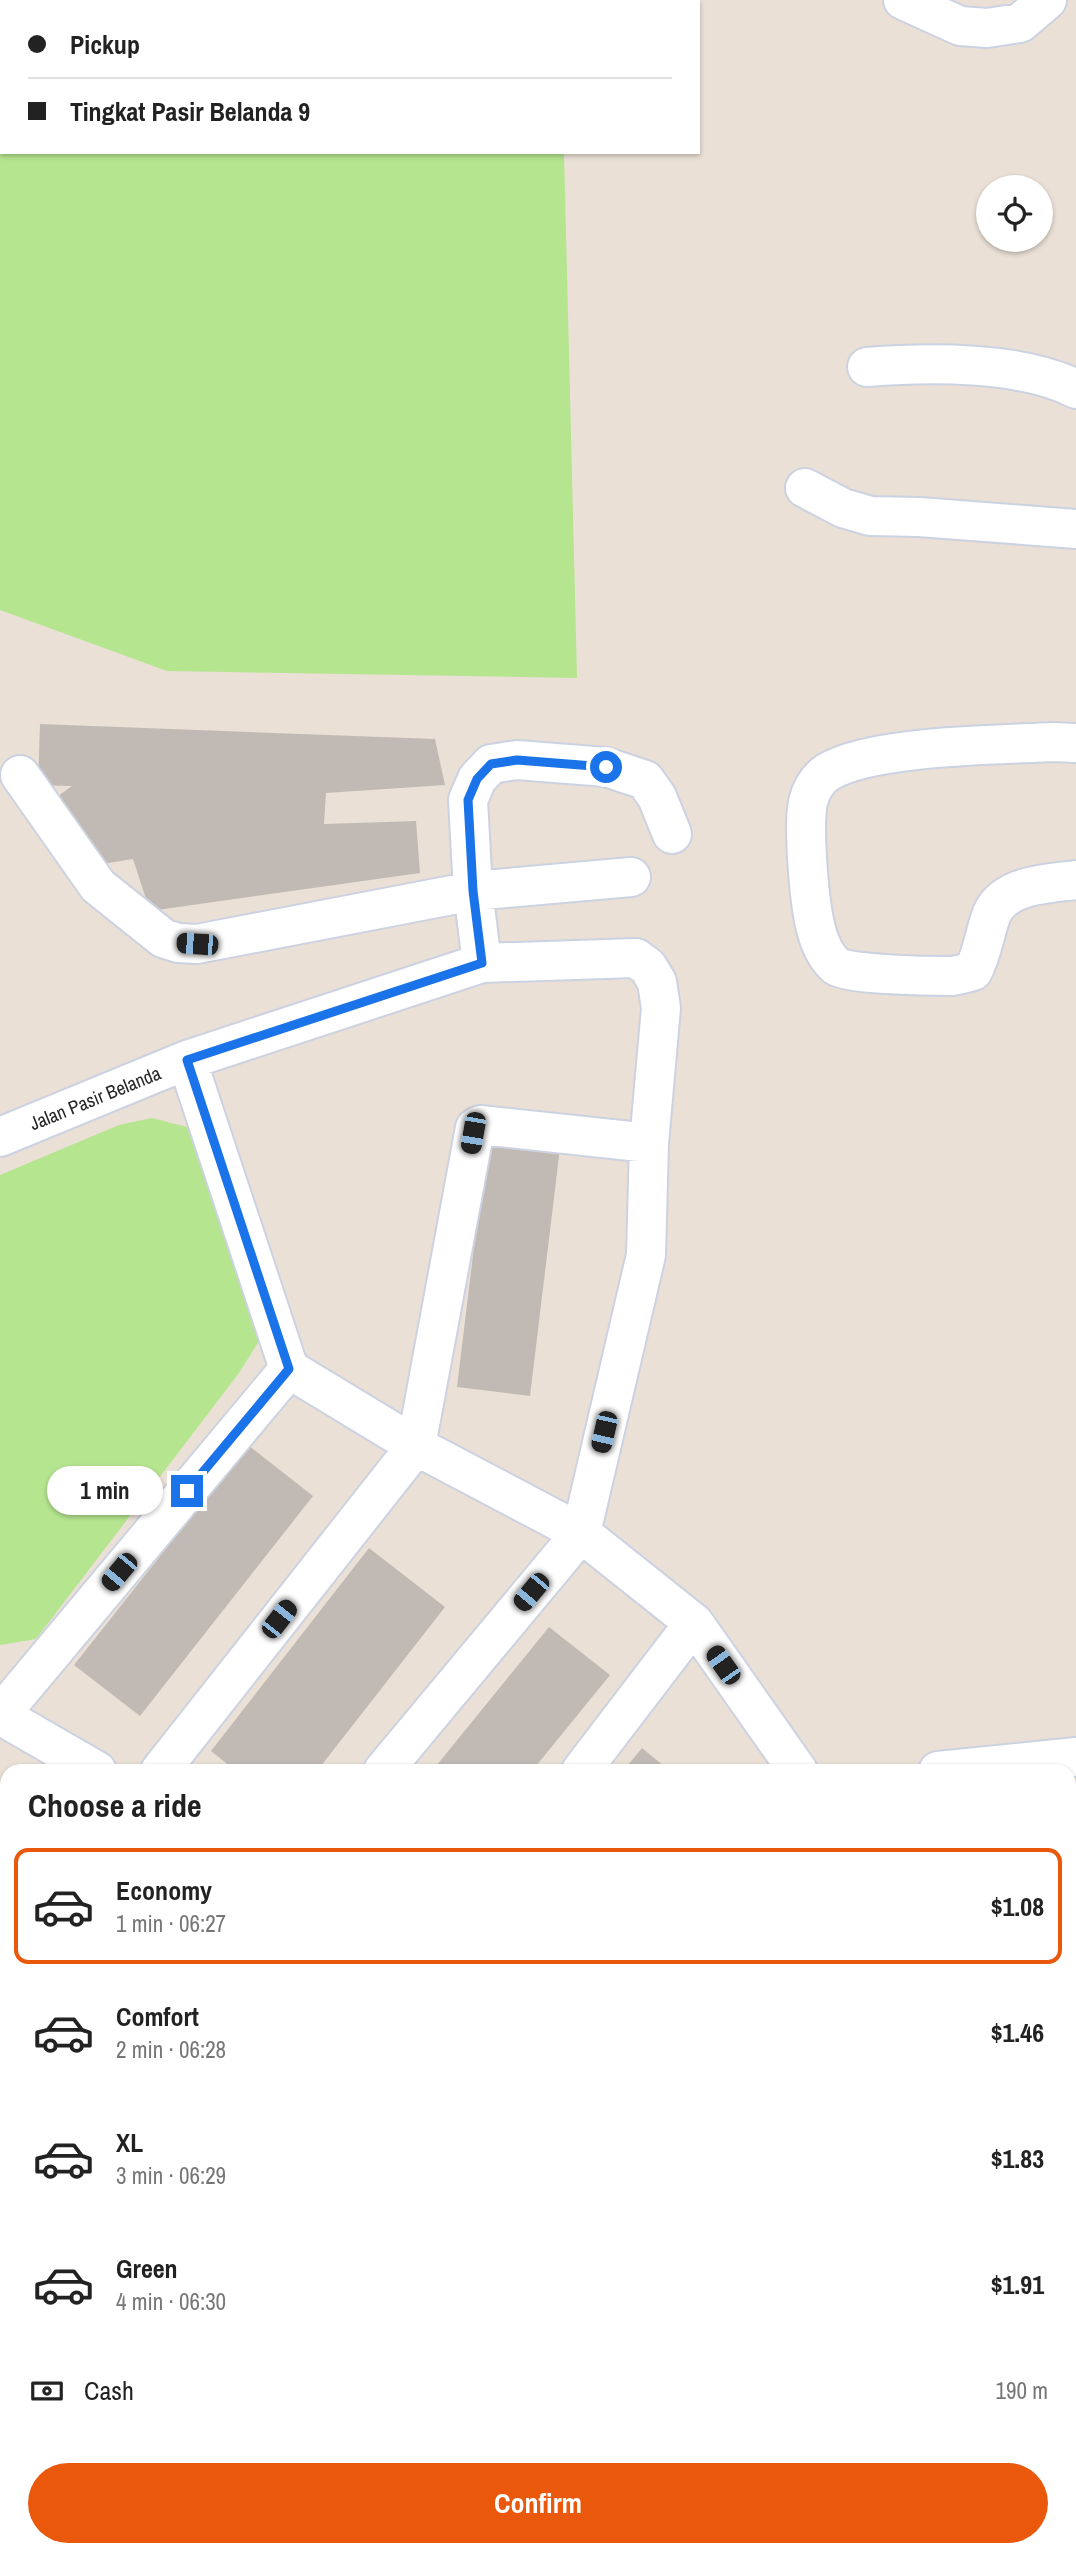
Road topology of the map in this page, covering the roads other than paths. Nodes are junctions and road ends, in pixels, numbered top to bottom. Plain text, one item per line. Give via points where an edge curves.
1 (903, 0) edge
2 (1047, 0) edge
3 (867, 367) dead end
4 (1076, 389) edge
5 (805, 488) dead end
6 (1076, 528) edge
7 (1076, 743) edge
8 (20, 775) dead end
9 (672, 834) dead end
10 (631, 877) dead end
11 (1076, 880) edge
12 (473, 891) junction
13 (482, 963) junction
14 (187, 1060) junction
15 (0, 1137) edge
16 (649, 1143) junction
17 (289, 1369) junction
18 (416, 1446) junction
19 (581, 1533) junction
20 (694, 1623) junction
21 (0, 1715) edge
22 (1076, 1757) edge
23 (85, 1764) edge
24 (166, 1764) edge
25 (389, 1764) edge
26 (586, 1764) edge
27 (793, 1764) edge
28 (1007, 1764) edge

1 - 2 street via 960,26 987,27 1020,23
3 - 4 street via 918,363 1002,369 1028,372
5 - 6 street via 870,516
7 - 11 street via 908,752 860,760 828,772 815,784 808,804 815,928 822,948 837,967 855,972 955,976 973,971 990,916 1006,897 1032,886
8 - 12 street via 98,886 163,937 178,943 197,944
9 - 12 street via 645,780 606,767 517,760 491,764 477,779 468,800
10 - 12 street
12 - 13 street
13 - 14 street, Jalan Pasir Belanda
13 - 16 street, Jalan Pasir Belanda via 636,958 648,967 657,982 661,1008
14 - 15 street, Jalan Pasir Belanda
14 - 17 street
16 - 18 street via 475,1128
16 - 19 street via 646,1255
17 - 18 street
17 - 21 street
18 - 19 street
18 - 24 street
19 - 20 street
19 - 25 street
20 - 26 street
20 - 27 street
21 - 23 street
22 - 28 street

